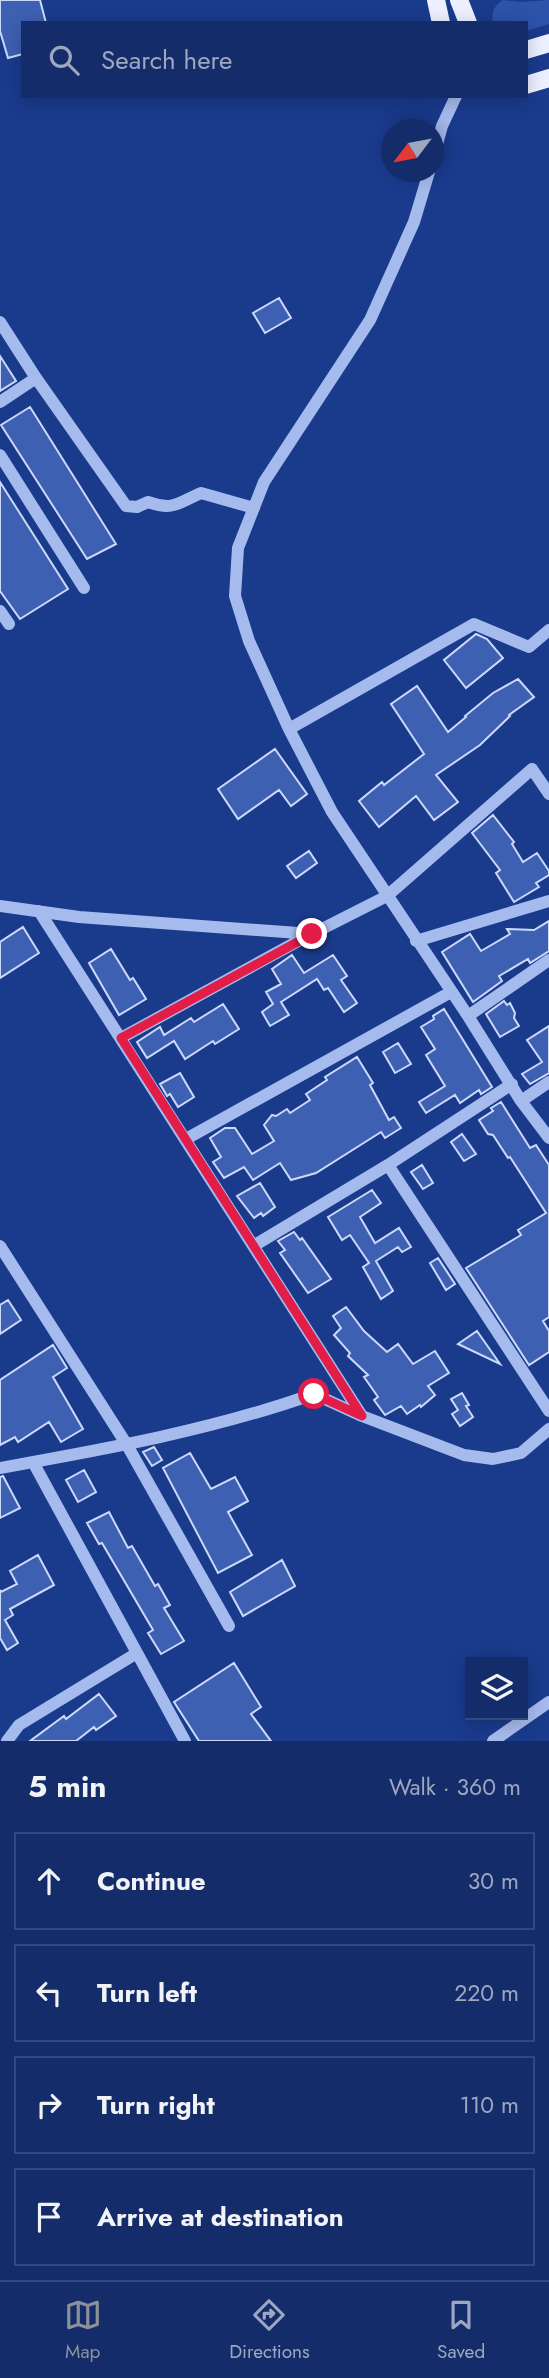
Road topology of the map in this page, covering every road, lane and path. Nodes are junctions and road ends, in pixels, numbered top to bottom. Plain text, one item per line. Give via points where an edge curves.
1 (436, 0) edge
2 (459, 0) edge
3 (441, 21) edge
4 (467, 21) edge
5 (549, 43) edge
6 (528, 49) edge
7 (549, 79) edge
8 (528, 84) edge
9 (455, 98) edge
10 (444, 122) edge
11 (426, 182) edge
12 (0, 322) edge
13 (36, 378) junction
14 (0, 402) edge
15 (0, 455) edge
16 (254, 508) junction
17 (84, 588) dead end
18 (0, 611) edge
19 (9, 624) dead end
20 (549, 629) edge
21 (289, 729) junction
22 (549, 794) edge
23 (387, 896) junction
24 (549, 901) edge
25 (0, 906) edge
26 (39, 911) junction
27 (312, 934) junction
28 (416, 941) junction
29 (549, 960) edge
30 (451, 992) junction
31 (468, 1016) junction
32 (121, 1038) junction
33 (549, 1082) edge
34 (512, 1084) junction
35 (521, 1101) junction
36 (549, 1138) edge
37 (186, 1139) junction
38 (388, 1165) junction
39 (255, 1245) junction
40 (0, 1247) edge
41 (549, 1411) edge
42 (362, 1416) junction
43 (549, 1429) edge
44 (128, 1445) junction
45 (33, 1462) junction
46 (0, 1468) edge
47 (229, 1626) dead end
48 (137, 1653) junction
49 (549, 1702) edge
50 (7, 1741) edge
51 (185, 1741) edge
52 (493, 1741) edge

1 - 3 main road
2 - 4 main road
5 - 6 main road
7 - 8 main road
9 - 10 street
11 - 16 street via 414,222 370,320 264,482
12 - 13 street
13 - 14 street
13 - 16 street via 126,506 137,508 149,502 177,506 201,493
15 - 17 street
16 - 21 street via 238,548 234,596
18 - 19 street
20 - 21 street via 530,647 474,624
21 - 23 street via 332,812
22 - 23 street via 532,769
23 - 27 street
23 - 28 street
24 - 28 street
25 - 26 street
26 - 27 street
26 - 32 street
27 - 32 street
28 - 30 street
29 - 31 street
30 - 31 street
30 - 37 street
31 - 34 street
32 - 37 street
33 - 35 street
34 - 35 street
34 - 38 street
35 - 36 street
37 - 39 street
38 - 39 street
38 - 41 street
39 - 42 street
40 - 44 street
42 - 43 street via 464,1455 493,1459 521,1452
42 - 44 street via 314,1394 264,1412
44 - 45 street
44 - 47 street
45 - 46 street
45 - 48 street
48 - 50 street via 19,1726
48 - 51 street
49 - 52 street

